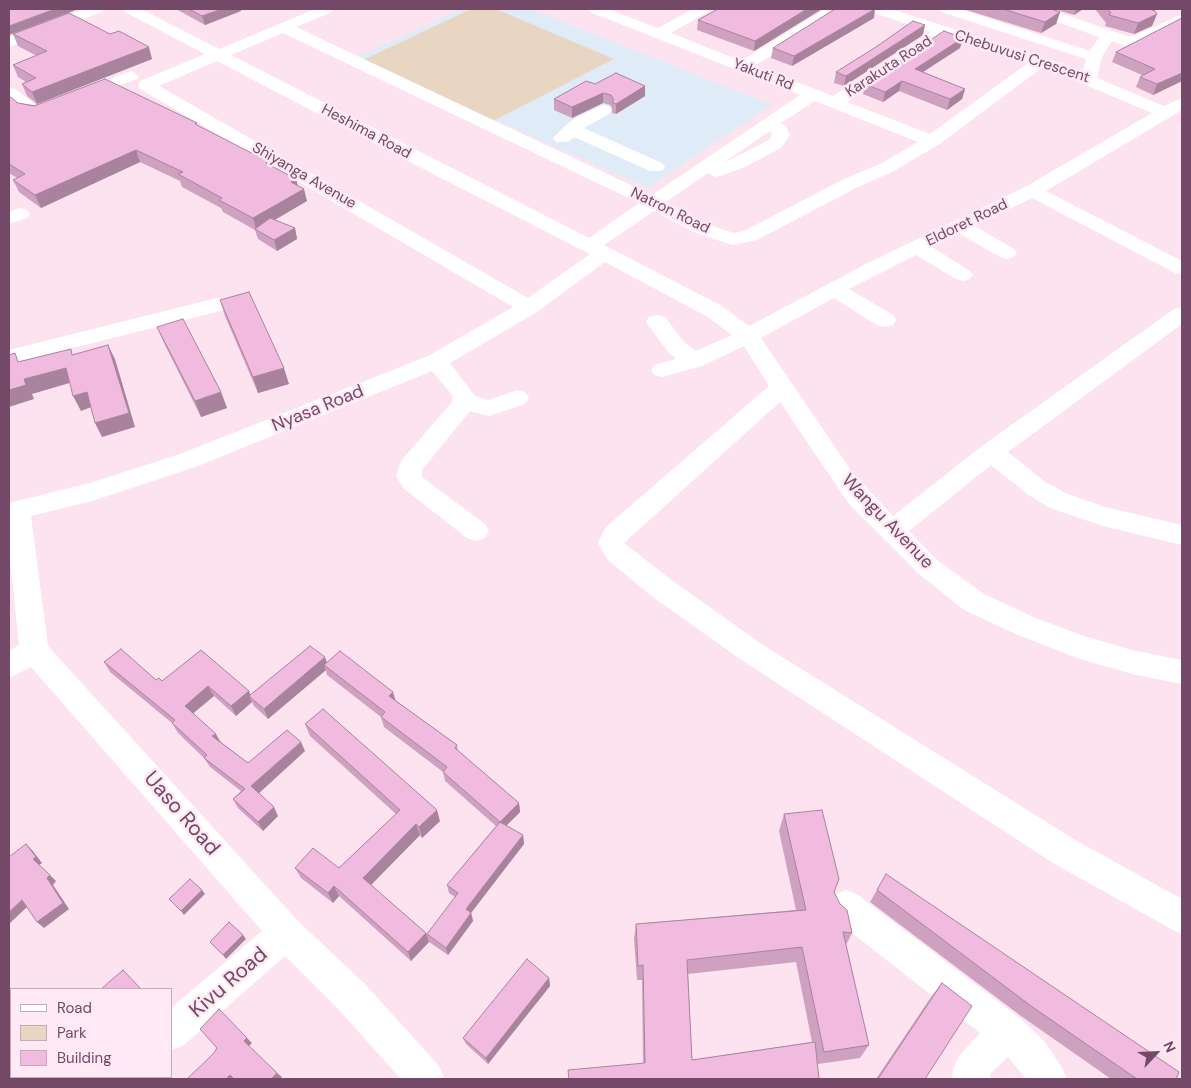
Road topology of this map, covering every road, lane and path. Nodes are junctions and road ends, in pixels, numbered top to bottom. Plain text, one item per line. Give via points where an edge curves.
1 (97, 9) edge
2 (130, 9) edge
3 (166, 9) edge
4 (327, 9) edge
5 (595, 9) edge
6 (703, 9) edge
7 (835, 9) edge
8 (876, 9) edge
9 (946, 9) edge
10 (1035, 9) edge
11 (146, 17) junction
12 (1182, 18) edge
13 (285, 28) junction
14 (943, 31) junction
15 (661, 33) junction
16 (1108, 35) junction
17 (9, 42) edge
18 (218, 54) junction
19 (1094, 57) junction
20 (1040, 62) junction
21 (114, 66) edge
22 (742, 66) junction
23 (1091, 79) junction
24 (139, 80) junction
25 (9, 93) edge
26 (814, 94) junction
27 (835, 102) junction
28 (27, 108) junction
29 (1174, 108) edge
30 (603, 110) dead end
31 (9, 114) edge
32 (572, 129) junction
33 (932, 141) junction
34 (546, 152) junction
35 (656, 167) dead end
36 (1032, 191) junction
37 (652, 202) junction
38 (961, 226) junction
39 (917, 247) junction
40 (596, 250) junction
41 (1007, 253) dead end
42 (1182, 269) edge
43 (963, 275) dead end
44 (834, 289) junction
45 (217, 305) dead end
46 (529, 307) junction
47 (1182, 314) edge
48 (885, 320) dead end
49 (657, 322) dead end
50 (748, 336) junction
51 (9, 357) edge
52 (436, 361) junction
53 (694, 361) junction
54 (662, 370) dead end
55 (781, 388) junction
56 (517, 398) dead end
57 (464, 401) junction
58 (991, 452) junction
59 (13, 511) edge
60 (476, 531) dead end
61 (891, 531) junction
62 (1182, 534) edge
63 (21, 658) edge
64 (1182, 672) edge
65 (846, 907) edge
66 (1182, 918) edge
67 (286, 933) junction
68 (172, 1031) edge
69 (1008, 1032) junction
70 (426, 1079) edge
71 (971, 1079) edge
72 (1048, 1079) edge

1 - 17 street
2 - 11 street, Heshima Road
3 - 11 street
4 - 13 street
5 - 15 street, Yakuti Rd
6 - 15 street
7 - 22 street
8 - 14 street, Chebuvusi Crescent
9 - 19 street
10 - 16 street
11 - 18 street, Heshima Road
12 - 16 street via 1137,41
13 - 18 street
13 - 34 street, Natron Road
14 - 20 street, Chebuvusi Crescent
14 - 27 street, Karakuta Road
15 - 22 street, Yakuti Rd
16 - 19 street
18 - 24 street
18 - 40 street, Heshima Road
19 - 23 street
20 - 23 street, Chebuvusi Crescent
20 - 33 street, Natron Road
21 - 24 street, Shiyanga Avenue
22 - 26 street, Yakuti Rd
23 - 29 street, Chebuvusi Crescent
24 - 28 street via 47,110
24 - 46 street, Shiyanga Avenue
25 - 28 street
26 - 27 street, Yakuti Rd
26 - 37 street, Nyasa Road
27 - 33 street, Yakuti Rd
28 - 31 street
29 - 36 street, Eldoret Road
30 - 32 street
32 - 34 street
32 - 35 street
33 - 37 street, Natron Road via 886,168 742,239 720,236
34 - 37 street, Natron Road
36 - 38 street, Eldoret Road
36 - 42 street
37 - 40 street, Nyasa Road
38 - 39 street, Eldoret Road
38 - 41 street
39 - 43 street
39 - 44 street, Eldoret Road
40 - 46 street, Nyasa Road
40 - 50 street, Wangu Avenue via 673,288
44 - 48 street
44 - 50 street, Eldoret Road
45 - 51 street
46 - 52 street, Nyasa Road
47 - 58 street
49 - 53 street via 676,347
50 - 53 street, Eldoret Road
50 - 55 street, Wangu Avenue
52 - 57 street via 463,394
52 - 59 street, Nyasa Road via 189,460 92,492
53 - 54 street, Eldoret Road
55 - 61 street, Wangu Avenue via 843,478
55 - 66 street via 614,534 611,543 616,552 753,653 1065,852
56 - 57 street via 489,408
57 - 60 street via 408,473 413,482
58 - 61 street
58 - 62 street via 1036,488 1059,501 1104,516
59 - 63 street, Uaso Road
61 - 64 street, Wangu Avenue via 928,568 974,602 1080,648
63 - 67 street, Uaso Road
65 - 69 street
67 - 68 street, Kivu Road
67 - 70 street, Uaso Road via 352,997
69 - 71 street via 977,1061
69 - 72 street via 1032,1056

